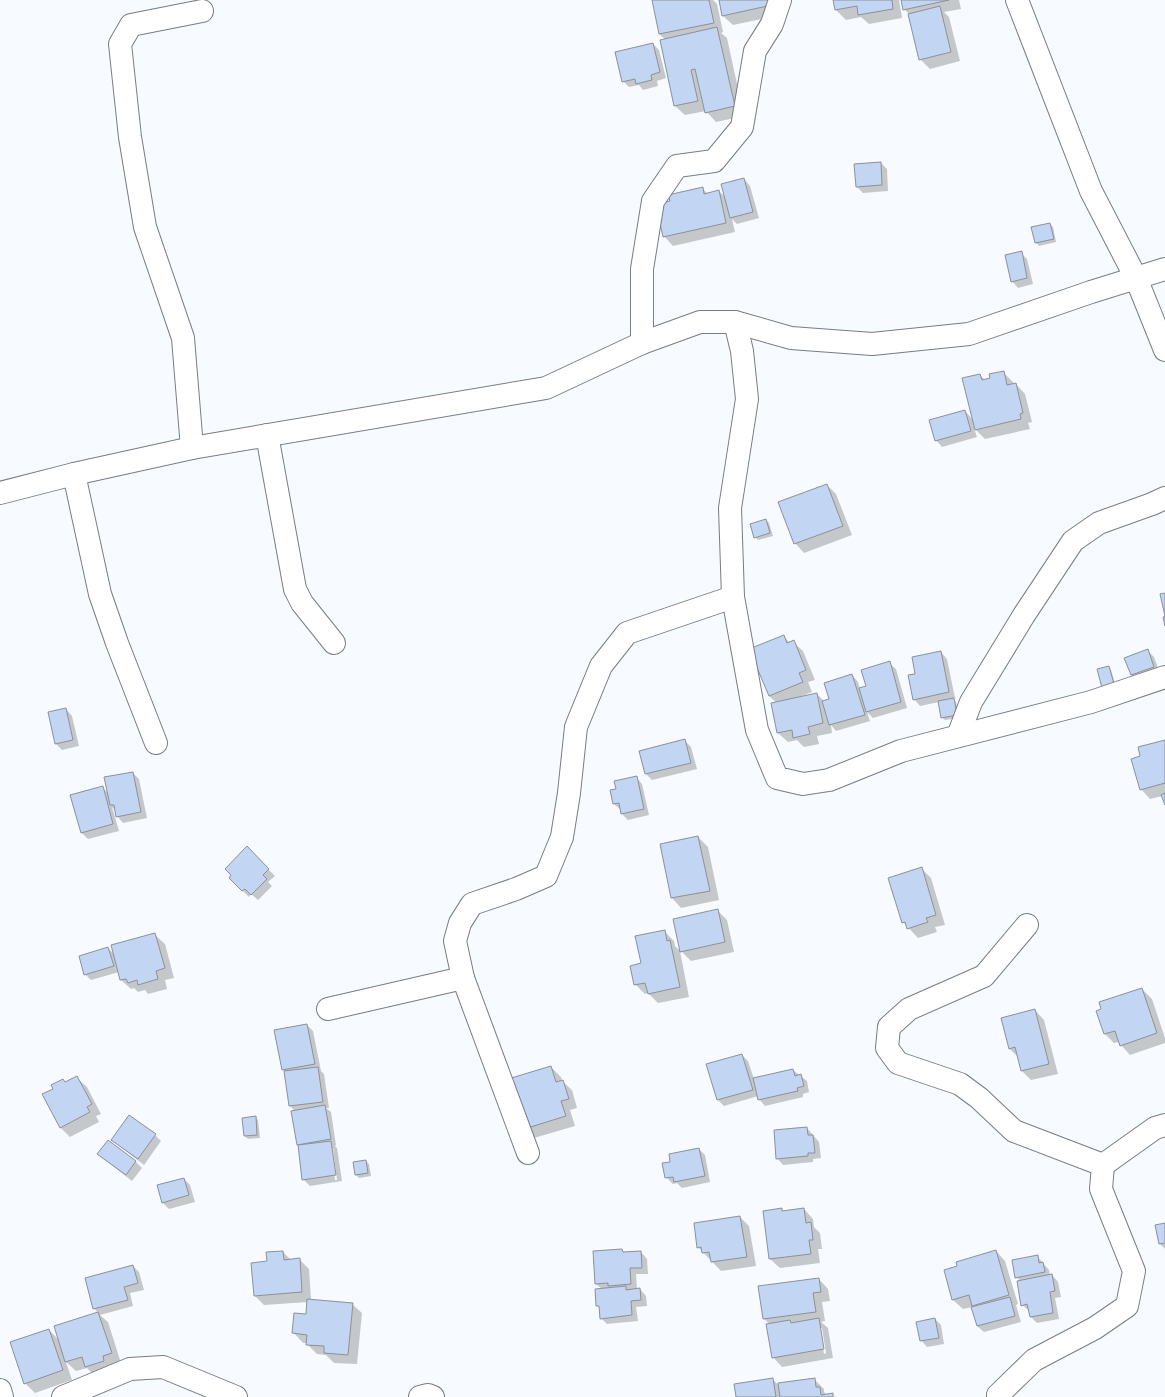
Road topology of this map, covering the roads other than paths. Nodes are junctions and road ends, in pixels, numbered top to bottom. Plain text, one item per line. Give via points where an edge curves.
1 (780, 0) edge
2 (1017, 0) edge
3 (202, 11) dead end
4 (1165, 268) edge
5 (1136, 278) junction
6 (735, 322) junction
7 (642, 343) junction
8 (1165, 350) edge
9 (267, 435) junction
10 (192, 448) junction
11 (74, 474) junction
12 (0, 493) edge
13 (1165, 498) edge
14 (733, 597) junction
15 (334, 643) dead end
16 (1165, 677) edge
17 (958, 736) junction
18 (156, 743) dead end
19 (1027, 925) dead end
20 (463, 978) junction
21 (328, 1008) dead end
22 (1165, 1125) edge
23 (528, 1153) dead end
24 (1103, 1165) junction
25 (0, 1390) edge
26 (2, 1397) edge
27 (63, 1397) edge
28 (236, 1397) edge
29 (420, 1397) edge
30 (434, 1397) edge
31 (998, 1397) edge

1 - 7 street via 772,24 755,51 742,127 714,161 677,166 653,201 642,269
2 - 5 street via 1091,191
3 - 10 street via 131,25 120,44 130,137 145,227 183,338
4 - 5 street
5 - 6 street via 968,334 872,344 791,338
5 - 8 street
6 - 7 street via 700,322
6 - 14 street via 742,351 748,399 730,508
7 - 9 street via 546,388
9 - 10 street
9 - 15 street via 295,589 302,603
10 - 11 street
11 - 12 street
11 - 18 street via 100,594
13 - 17 street via 1099,524 1073,541 971,702
14 - 17 street via 756,730 776,778 803,784 830,780 901,751
14 - 20 street via 627,633 601,666 576,727 562,837 546,876 472,904 460,923 455,941
16 - 17 street via 1091,702
19 - 24 street via 984,976 909,1009 888,1027 887,1048 898,1063 960,1084 1014,1130
20 - 21 street
20 - 23 street
22 - 24 street via 1155,1128
24 - 31 street via 1101,1189 1134,1271 1127,1306 1095,1328 1034,1360 998,1394
25 - 26 street
27 - 28 street via 130,1369 163,1367
29 - 30 street

